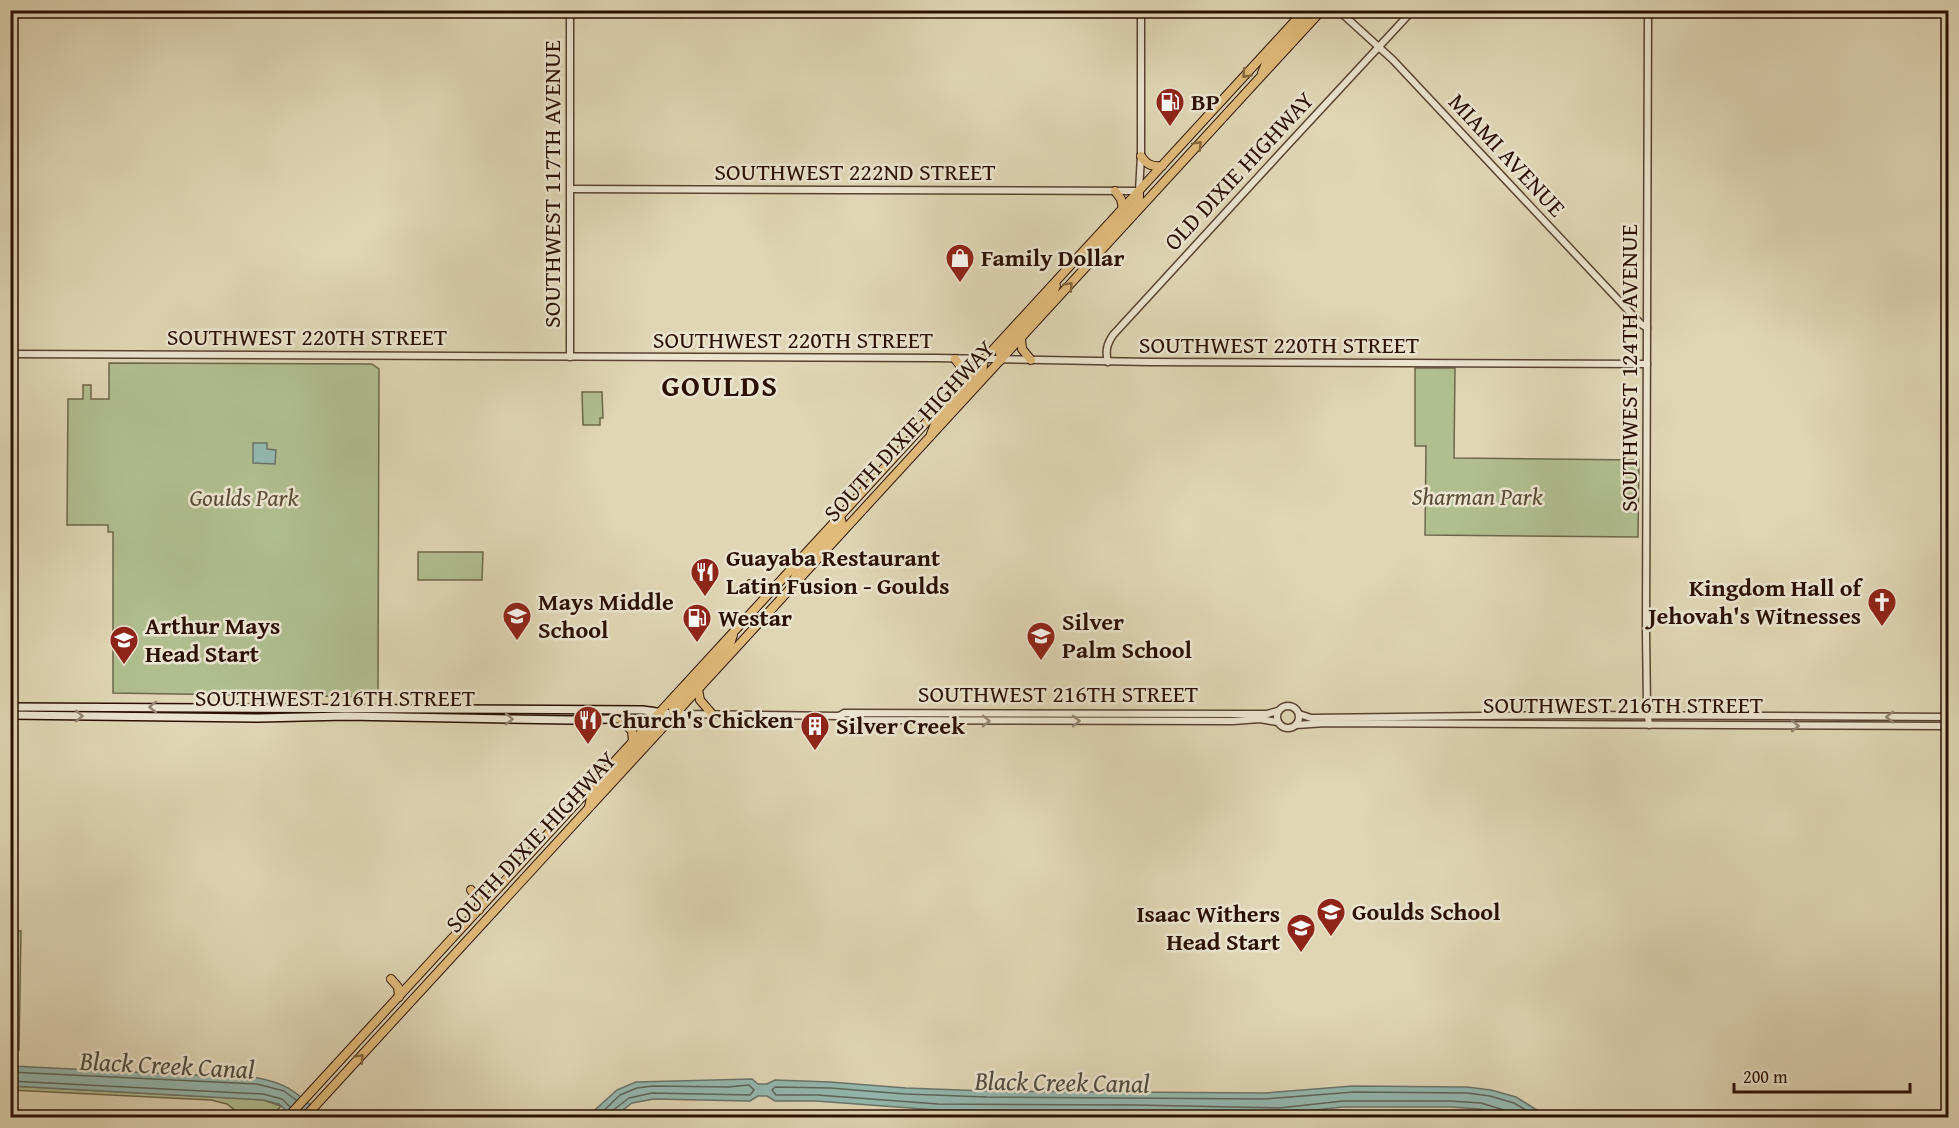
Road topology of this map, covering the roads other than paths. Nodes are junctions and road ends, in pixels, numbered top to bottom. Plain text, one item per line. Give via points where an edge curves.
1 (570, 10) edge
2 (1142, 10) edge
3 (1314, 10) edge
4 (1323, 10) edge
5 (1338, 10) edge
6 (1413, 10) edge
7 (1648, 10) edge
8 (1302, 12) edge
9 (1379, 47) junction
10 (1259, 80) junction
11 (1141, 156) junction
12 (1162, 166) junction
13 (1159, 188) junction
14 (571, 189) junction
15 (1115, 191) junction
16 (1139, 191) junction
17 (1123, 209) junction
18 (1087, 266) junction
19 (1058, 279) junction
20 (1647, 328) junction
21 (1021, 338) junction
22 (10, 354) edge
23 (570, 357) junction
24 (955, 359) junction
25 (984, 360) junction
26 (1001, 360) junction
27 (1031, 360) junction
28 (1108, 362) junction
29 (1647, 364) junction
30 (964, 381) junction
31 (930, 438) junction
32 (840, 516) junction
33 (857, 517) junction
34 (750, 584) dead end
35 (791, 588) junction
36 (772, 590) junction
37 (733, 633) junction
38 (698, 689) junction
39 (10, 707) edge
40 (1278, 711) junction
41 (659, 714) junction
42 (676, 714) junction
43 (712, 714) junction
44 (1299, 714) junction
45 (10, 716) edge
46 (839, 716) junction
47 (1540, 716) junction
48 (1648, 716) junction
49 (1948, 717) edge
50 (620, 718) junction
51 (1277, 722) junction
52 (1464, 724) junction
53 (1296, 725) junction
54 (1648, 725) junction
55 (1948, 726) edge
56 (633, 742) junction
57 (589, 808) junction
58 (471, 890) dead end
59 (496, 890) junction
60 (506, 898) junction
61 (478, 910) junction
62 (391, 979) dead end
63 (399, 997) junction
64 (287, 1118) edge
65 (304, 1118) edge

1 - 14 street, SOUTHWEST 117TH AVENUE
2 - 11 street
3 - 10 highway via 1266,63
4 - 10 highway, SOUTH DIXIE HIGHWAY
5 - 9 street, MIAMI AVENUE
6 - 9 street, OLD DIXIE HIGHWAY
7 - 20 street, SOUTHWEST 124TH AVENUE
8 -> 12 highway, SOUTH DIXIE HIGHWAY
9 - 20 street, MIAMI AVENUE
9 - 28 street, OLD DIXIE HIGHWAY via 1113,335 1106,350
13 -> 10 highway, SOUTH DIXIE HIGHWAY
11 - 12 highway via 1151,166
11 - 16 street
12 - 16 highway, SOUTH DIXIE HIGHWAY
13 - 16 highway
13 - 18 highway, SOUTH DIXIE HIGHWAY
14 - 15 street, SOUTHWEST 222ND STREET
14 - 23 street, SOUTHWEST 117TH AVENUE
15 - 16 street, SOUTHWEST 222ND STREET
15 - 17 highway
16 - 17 highway, SOUTH DIXIE HIGHWAY
16 - 18 highway via 1137,204 1091,253
17 - 19 highway, SOUTH DIXIE HIGHWAY
21 -> 18 highway, SOUTH DIXIE HIGHWAY
19 - 25 highway, SOUTH DIXIE HIGHWAY
19 - 26 highway via 1053,293 1003,348
20 - 29 street, SOUTHWEST 124TH AVENUE
21 - 26 highway, SOUTH DIXIE HIGHWAY
21 - 27 highway via 1022,349
22 - 23 street, SOUTHWEST 220TH STREET
23 - 24 street, SOUTHWEST 220TH STREET
24 - 25 street, SOUTHWEST 220TH STREET
24 - 30 highway via 962,368
25 - 26 street, SOUTHWEST 220TH STREET
25 - 30 highway, SOUTH DIXIE HIGHWAY
25 - 31 highway via 982,372 935,424
26 - 27 street, SOUTHWEST 220TH STREET
26 - 31 highway, SOUTH DIXIE HIGHWAY
27 - 28 street, SOUTHWEST 220TH STREET
28 - 29 street, SOUTHWEST 220TH STREET
29 - 48 street, SOUTHWEST 124TH AVENUE
30 - 32 highway, SOUTH DIXIE HIGHWAY
31 - 33 highway, SOUTH DIXIE HIGHWAY
32 - 33 highway
32 - 35 highway via 840,527 796,574
32 - 36 highway, SOUTH DIXIE HIGHWAY
33 - 35 highway, SOUTH DIXIE HIGHWAY
34 - 36 highway via 762,592
35 - 38 highway, SOUTH DIXIE HIGHWAY
36 - 37 highway, SOUTH DIXIE HIGHWAY
37 - 41 highway, SOUTH DIXIE HIGHWAY
37 - 42 highway via 730,644 673,707
38 - 42 highway, SOUTH DIXIE HIGHWAY
38 - 43 highway via 700,700
41 -> 39 main road, SOUTHWEST 216TH STREET via 633,710
40 - 44 street via 1291,706
40 - 46 street, SOUTHWEST 216TH STREET
40 - 51 street
41 - 42 main road, SOUTHWEST 216TH STREET
41 - 50 main road, SOUTHWEST 216TH STREET
41 - 56 highway, SOUTH DIXIE HIGHWAY
41 - 57 highway via 659,723 591,797
42 - 43 street, SOUTHWEST 216TH STREET
42 - 57 highway, SOUTH DIXIE HIGHWAY
43 - 46 street, SOUTHWEST 216TH STREET
44 - 47 street, SOUTHWEST 216TH STREET via 1311,718
44 - 53 street
45 -> 50 main road, SOUTHWEST 216TH STREET
46 -> 51 street, SOUTHWEST 216TH STREET via 844,720
47 - 48 street, SOUTHWEST 216TH STREET
47 - 52 street via 1480,718
49 -> 48 street, SOUTHWEST 216TH STREET
48 - 54 street, SOUTHWEST 124TH AVENUE
50 - 56 highway via 632,731
51 - 53 street via 1286,728
52 - 53 street, SOUTHWEST 216TH STREET
52 - 54 street, SOUTHWEST 216TH STREET
54 -> 55 street, SOUTHWEST 216TH STREET
56 - 59 highway, SOUTH DIXIE HIGHWAY
57 - 60 highway, SOUTH DIXIE HIGHWAY
58 - 61 highway via 479,900
59 - 60 highway
59 - 61 highway, SOUTH DIXIE HIGHWAY
65 -> 60 highway, SOUTH DIXIE HIGHWAY
61 - 63 highway, SOUTH DIXIE HIGHWAY
62 - 63 highway via 398,987
63 - 64 highway

